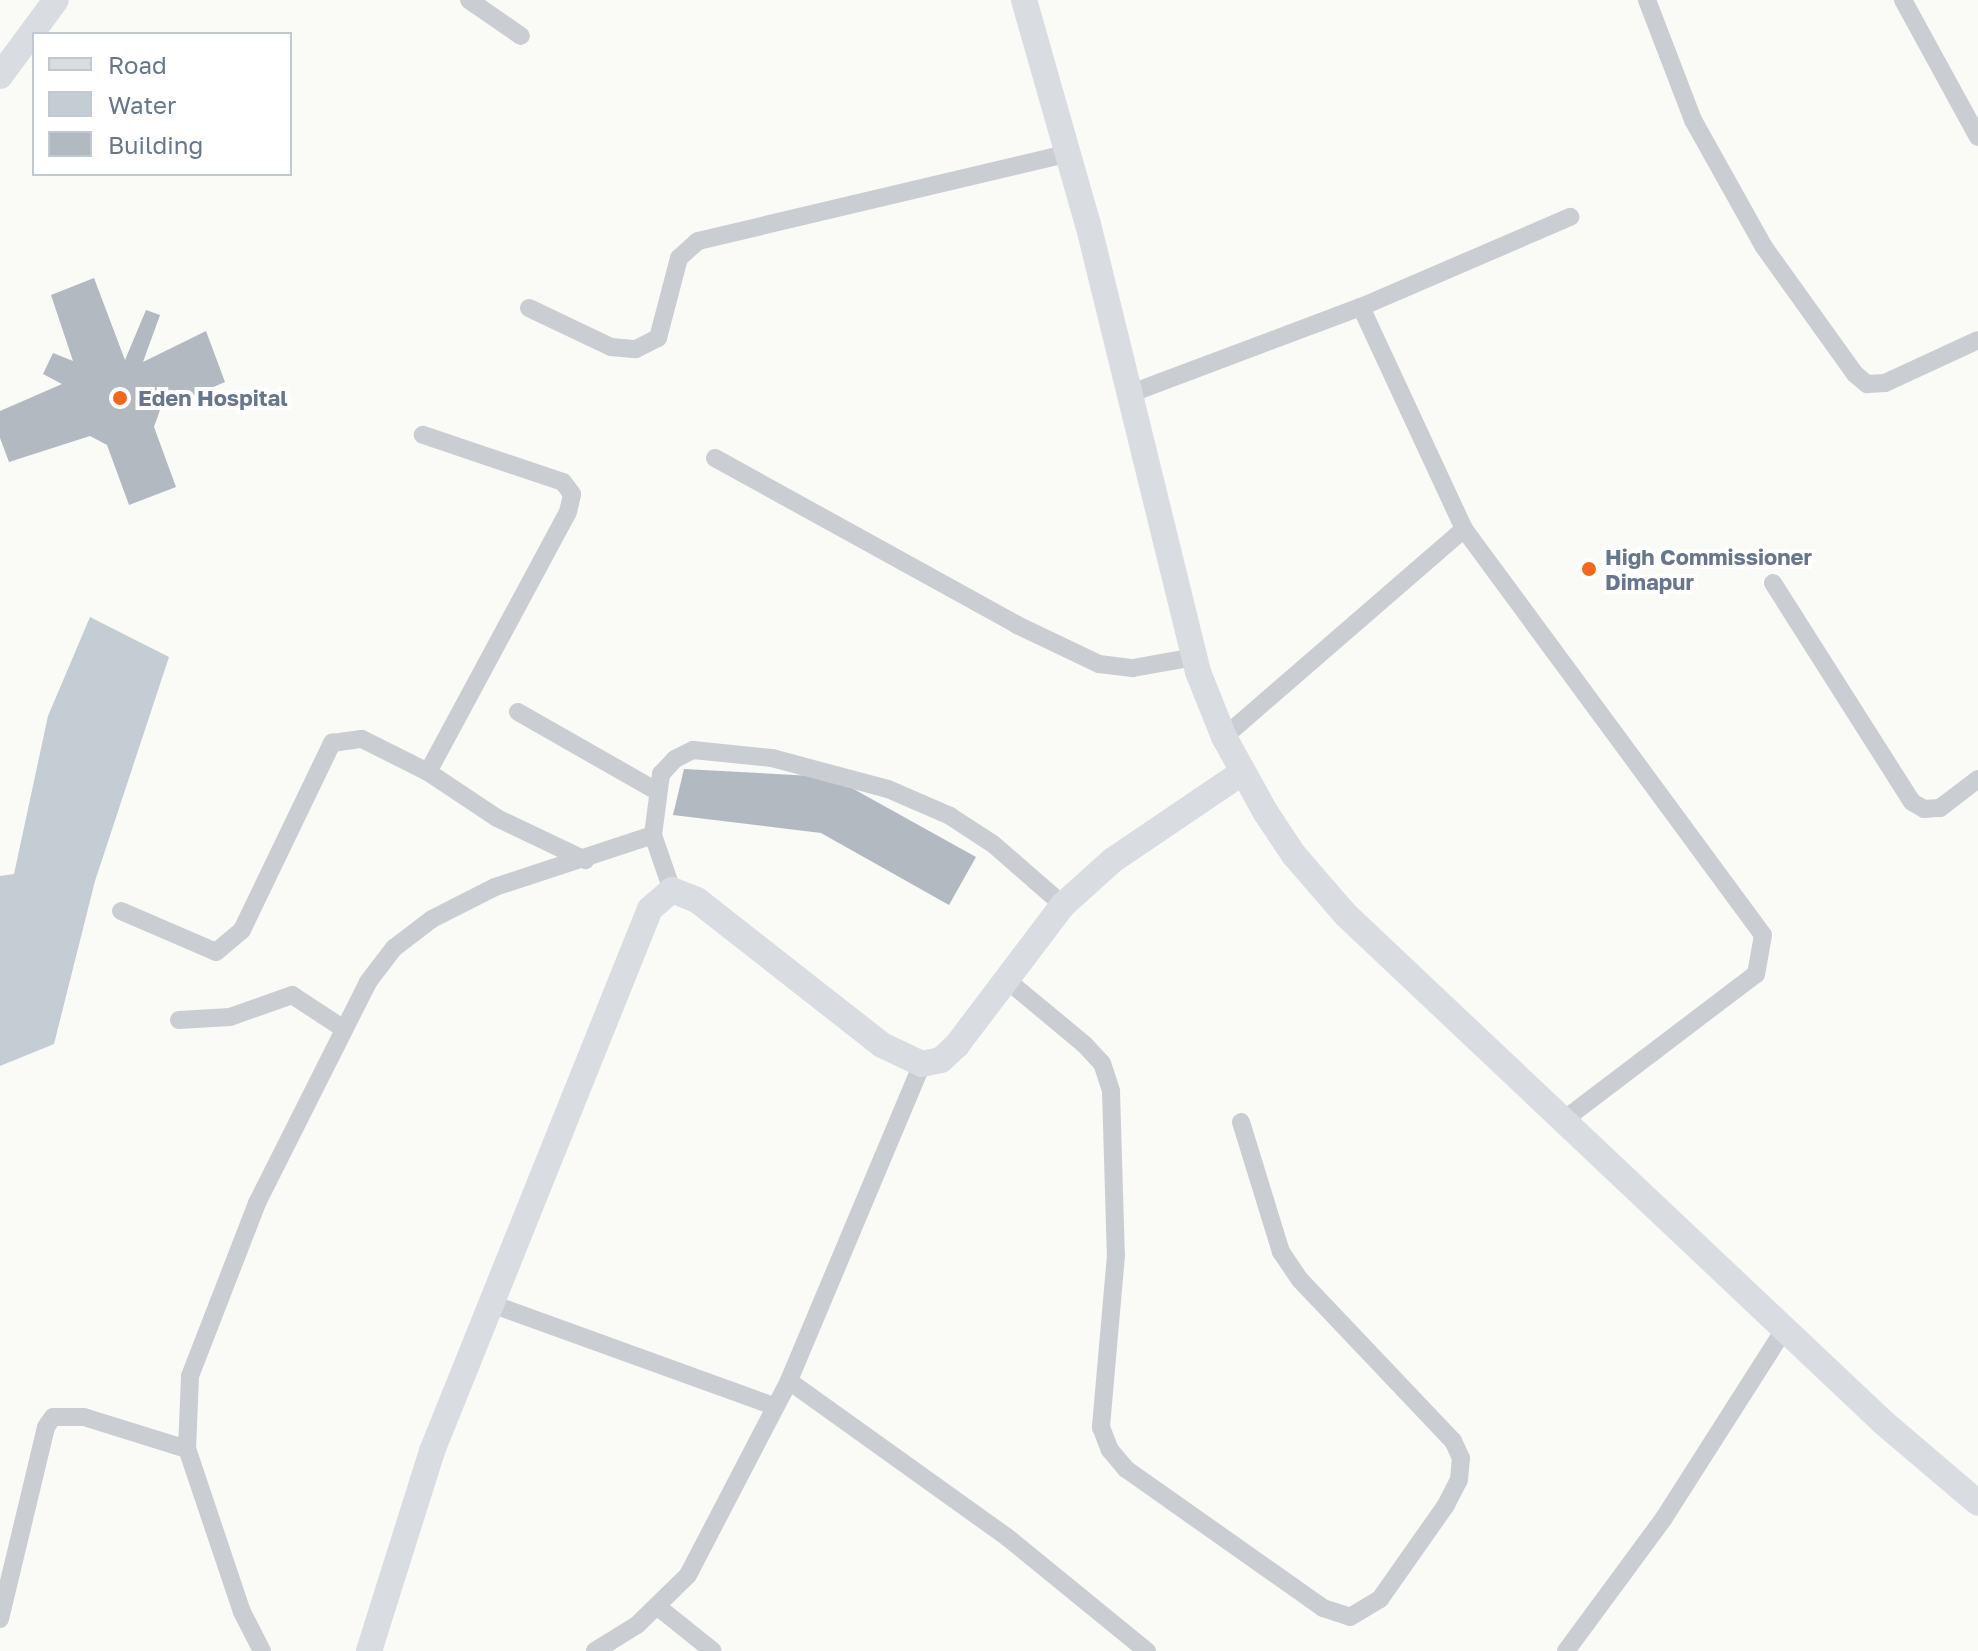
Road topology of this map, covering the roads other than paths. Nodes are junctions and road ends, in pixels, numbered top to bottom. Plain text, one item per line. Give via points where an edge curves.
1 (56, 0) edge
2 (469, 0) edge
3 (1024, 0) edge
4 (1647, 0) edge
5 (1903, 0) edge
6 (32, 32) edge
7 (32, 33) edge
8 (521, 36) dead end
9 (0, 76) edge
10 (1978, 137) edge
11 (1067, 154) junction
12 (1570, 217) dead end
13 (1361, 307) junction
14 (529, 308) dead end
15 (1978, 340) edge
16 (1129, 394) junction
17 (423, 435) dead end
18 (715, 458) dead end
19 (1464, 529) junction
20 (1773, 583) dead end
21 (1194, 657) junction
22 (518, 712) dead end
23 (1224, 737) junction
24 (428, 772) junction
25 (1243, 772) junction
26 (1978, 779) edge
27 (658, 792) junction
28 (653, 835) junction
29 (585, 860) junction
30 (672, 890) junction
31 (1063, 905) junction
32 (121, 911) dead end
33 (1008, 981) junction
34 (179, 1020) dead end
35 (344, 1029) junction
36 (922, 1064) junction
37 (1564, 1120) junction
38 (1241, 1122) dead end
39 (489, 1303) junction
40 (1785, 1328) junction
41 (789, 1381) junction
42 (774, 1406) junction
43 (187, 1449) junction
44 (1978, 1503) edge
45 (658, 1607) junction
46 (0, 1619) edge
47 (262, 1651) edge
48 (369, 1651) edge
49 (595, 1651) edge
50 (713, 1651) edge
51 (1147, 1651) edge
52 (1566, 1651) edge

1 - 6 main road
2 - 8 street
3 - 11 main road
4 - 15 street via 1693,120 1764,247 1855,374 1867,384 1885,383
5 - 10 street
7 - 9 main road
11 - 14 street via 698,241 679,258 658,338 636,349 611,347
11 - 16 main road
12 - 13 street
13 - 16 street
13 - 19 street
16 - 21 main road
17 - 24 street via 563,482 572,494 568,512
18 - 21 street via 1017,625 1099,664 1133,668
19 - 23 street
19 - 37 street via 1763,935 1756,974
20 - 26 street via 1912,802 1924,809 1940,808
21 - 23 main road
22 - 27 street
23 - 25 main road
24 - 29 street via 497,818
24 - 32 street via 362,739 332,743 242,930 216,952
25 - 31 main road via 1113,860
25 - 37 main road via 1294,855 1328,896
27 - 28 street
27 - 31 street via 661,774 693,750 772,758 835,773 950,816 993,844
28 - 29 street
28 - 30 street
29 - 35 street via 495,887 432,919 385,959
30 - 36 main road via 697,900 882,1045
30 - 39 main road via 650,909 627,957
31 - 33 main road
33 - 36 main road via 957,1045 941,1060
33 - 38 street via 1102,1063 1111,1091 1116,1255 1101,1427 1110,1450 1126,1469 1323,1608 1350,1617 1380,1599 1446,1505 1459,1480 1461,1458 1453,1441 1300,1280 1281,1252
34 - 35 street via 230,1017 292,995
35 - 43 street via 257,1203 203,1334 190,1376
36 - 41 street
37 - 40 main road
39 - 42 street
39 - 48 main road via 432,1451
40 - 44 main road
40 - 52 street via 1664,1518
41 - 42 street
41 - 51 street via 1007,1537
42 - 45 street via 688,1575
43 - 46 street via 84,1417 53,1417 46,1427
43 - 47 street via 242,1612
45 - 49 street
45 - 50 street

